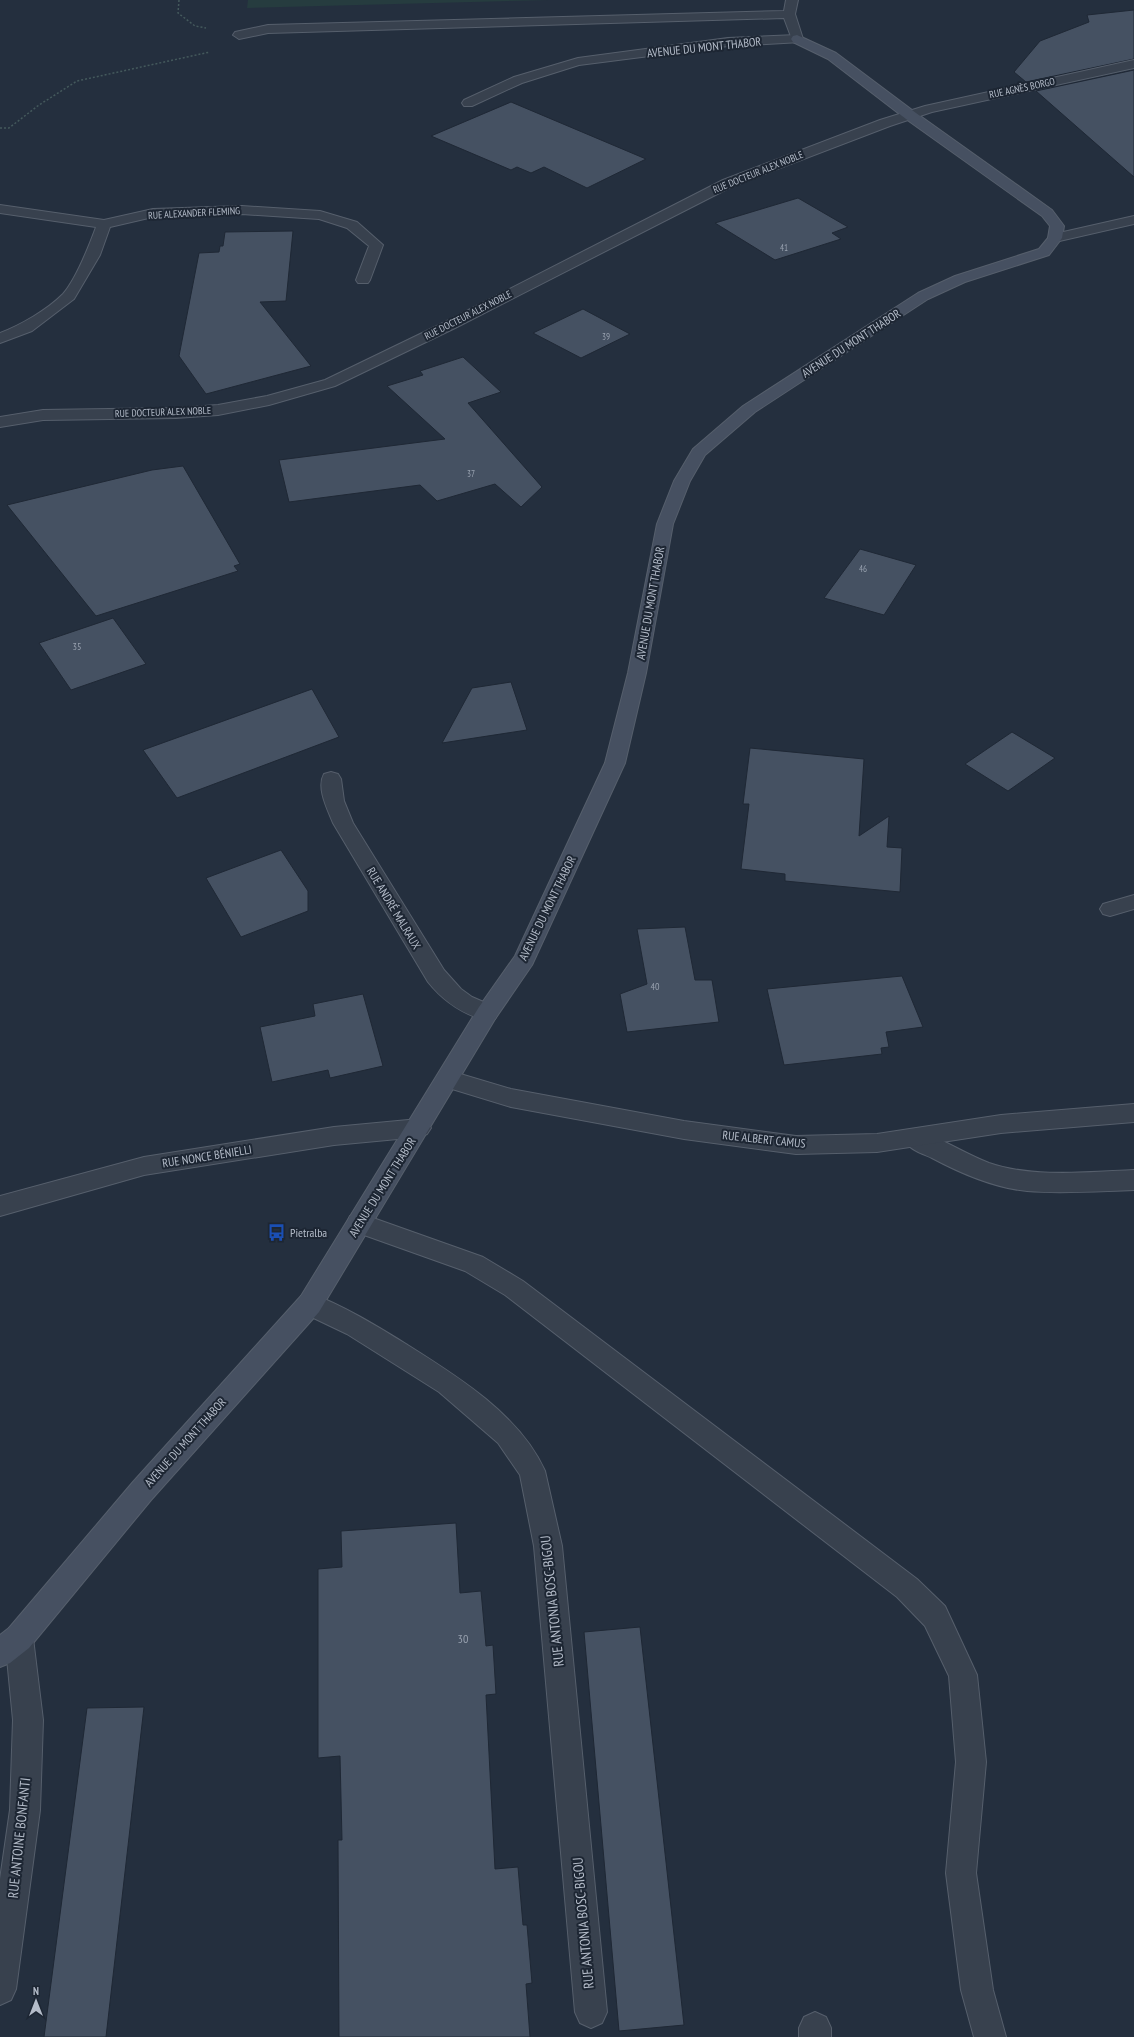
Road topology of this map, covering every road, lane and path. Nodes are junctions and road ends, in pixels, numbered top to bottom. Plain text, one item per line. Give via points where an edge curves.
1 (179, 0) edge
2 (792, 0) edge
3 (789, 14) junction
4 (239, 35) junction
5 (797, 38) junction
6 (1134, 64) edge
7 (468, 103) dead end
8 (911, 116) junction
9 (0, 128) edge
10 (0, 209) edge
11 (1134, 220) edge
12 (104, 224) junction
13 (1055, 238) junction
14 (363, 280) dead end
15 (0, 338) edge
16 (0, 422) edge
17 (331, 779) dead end
18 (1134, 902) edge
19 (1110, 909) dead end
20 (487, 1013) junction
21 (447, 1079) junction
22 (1134, 1113) edge
23 (418, 1128) junction
24 (914, 1138) junction
25 (1134, 1180) edge
26 (0, 1206) edge
27 (360, 1223) junction
28 (310, 1304) junction
29 (10, 1646) edge
30 (0, 1989) edge
31 (591, 2012) dead end
32 (990, 2037) edge

1 - 4 path via 178,13 194,26
2 - 3 street
3 - 4 street via 268,29
3 - 5 street
4 - 9 path via 226,48 77,81 9,128
5 - 7 street, AVENUE DU MONT THABOR via 728,42 578,62 518,80
5 - 8 street via 832,56
6 - 8 street, RUE AGNÈS BORGO via 929,109
8 - 13 street via 1047,213 1057,226
8 - 16 street, RUE DOCTEUR ALEX NOBLE via 885,123 728,183 450,325 330,382 269,400 218,410 43,415
10 - 12 street
11 - 13 street
12 - 14 street, RUE ALEXANDER FLEMING via 153,213 242,210 320,215 352,224 376,244
12 - 15 street via 93,255 68,296 27,328
13 - 20 street, AVENUE DU MONT THABOR via 1044,252 960,279 923,296 749,409 699,452 682,481 665,524 637,673 615,763 524,959
17 - 20 street, RUE ANDRÉ MALRAUX via 334,801 343,823 436,976 450,994 464,1004
18 - 19 street
20 - 21 street, AVENUE DU MONT THABOR
21 - 23 street, AVENUE DU MONT THABOR
21 - 24 street, RUE ALBERT CAMUS via 511,1098 684,1130 796,1145 877,1143
22 - 24 street, RUE ALBERT CAMUS via 1001,1124
23 - 26 street, RUE NONCE BÉNIELLI via 334,1136 144,1166
23 - 27 street, AVENUE DU MONT THABOR
24 - 25 street via 987,1172 1026,1181
27 - 28 street, AVENUE DU MONT THABOR
27 - 32 street via 474,1264 514,1288 908,1588 935,1616 963,1675 971,1762 961,1873 976,1990
28 - 29 street, AVENUE DU MONT THABOR via 142,1490
28 - 31 street, RUE ANTONIA BOSC-BIGOU via 356,1326 448,1384 507,1434 532,1471 548,1546
29 - 30 street, RUE ANTOINE BONFANTI via 28,1720 25,1810

